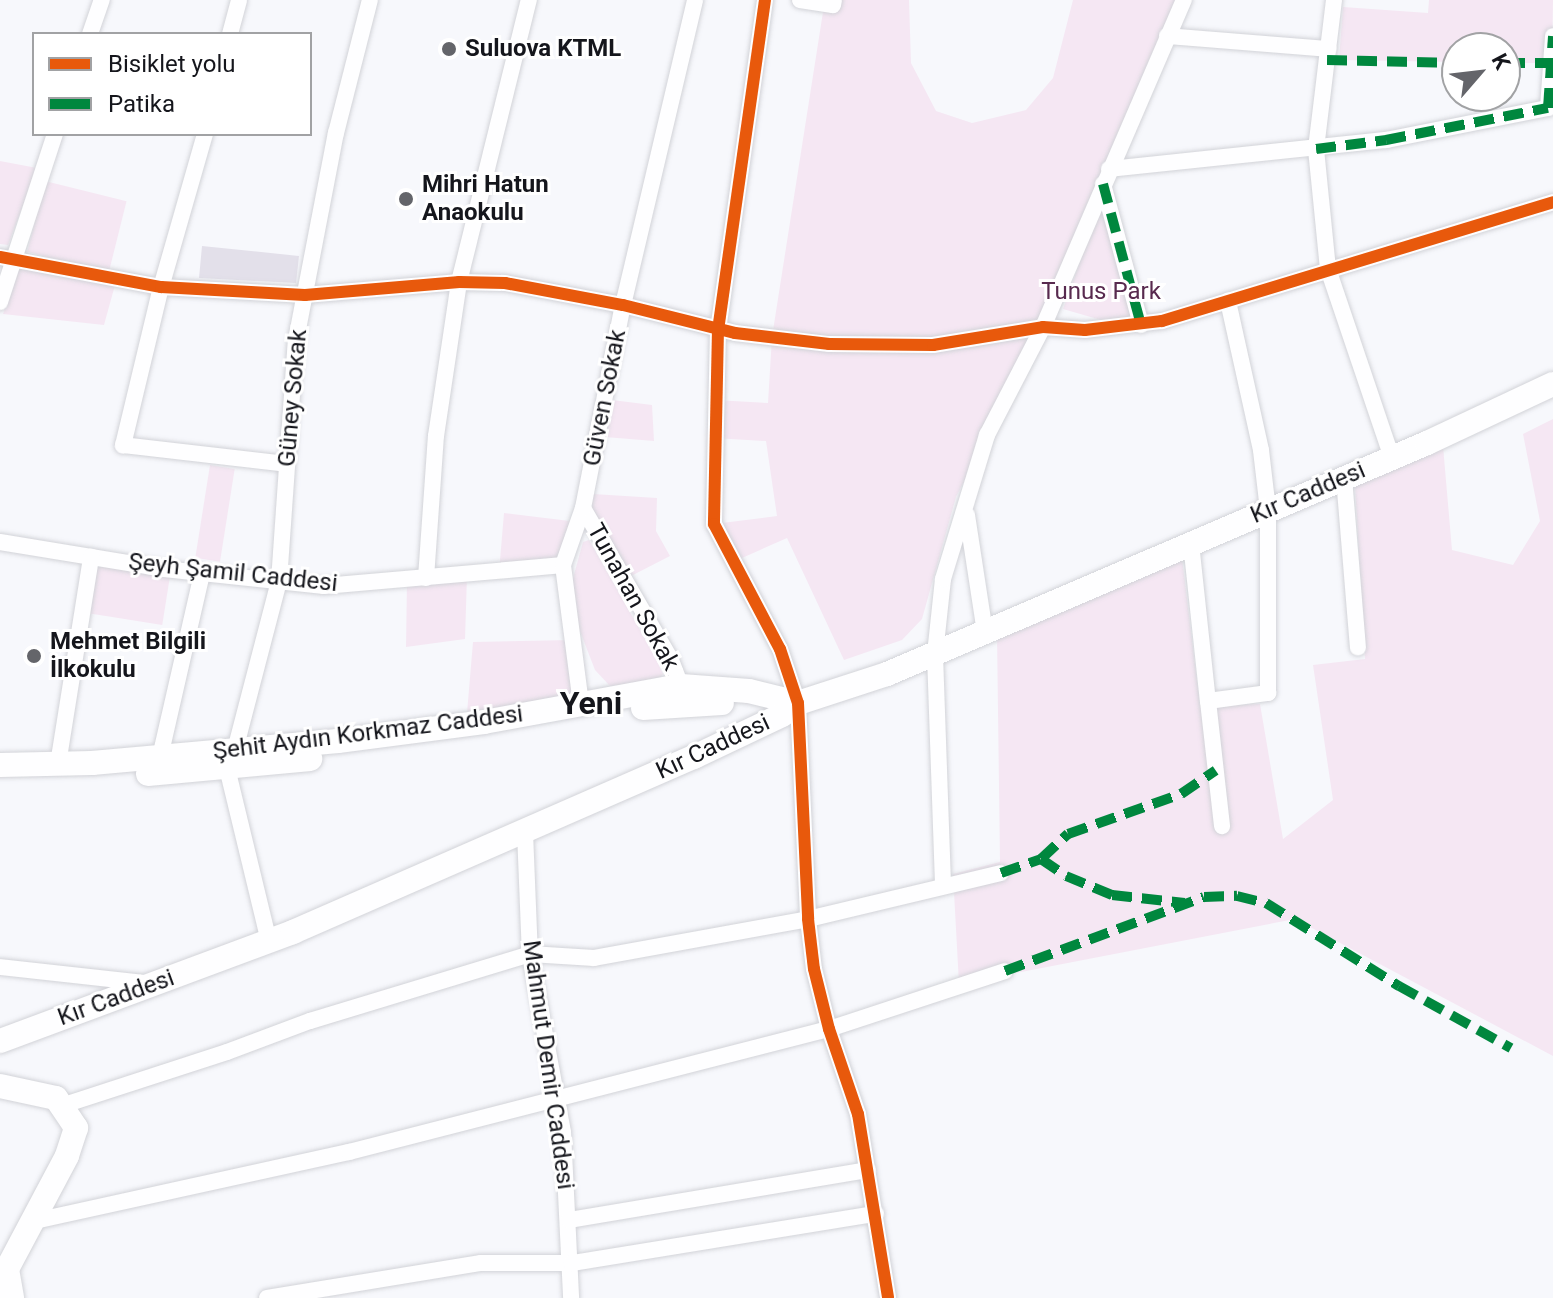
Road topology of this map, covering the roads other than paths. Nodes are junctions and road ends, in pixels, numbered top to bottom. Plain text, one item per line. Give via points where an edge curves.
1 (102, 0) edge
2 (239, 0) edge
3 (370, 0) edge
4 (529, 0) edge
5 (695, 0) edge
6 (765, 0) edge
7 (800, 0) edge
8 (834, 0) edge
9 (1184, 0) edge
10 (1334, 0) edge
11 (91, 32) edge
12 (231, 32) edge
13 (1167, 36) junction
14 (1553, 36) edge
15 (1328, 49) junction
16 (54, 136) edge
17 (204, 136) edge
18 (1316, 149) junction
19 (1106, 176) junction
20 (1553, 202) edge
21 (6, 258) edge
22 (1328, 269) junction
23 (459, 282) junction
24 (161, 287) junction
25 (305, 295) junction
26 (1228, 301) junction
27 (0, 302) edge
28 (623, 305) junction
29 (1141, 325) junction
30 (1043, 327) junction
31 (718, 329) junction
32 (1553, 384) edge
33 (1392, 458) junction
34 (287, 464) junction
35 (1344, 478) junction
36 (583, 508) junction
37 (966, 509) junction
38 (1268, 510) junction
39 (0, 542) edge
40 (1191, 543) junction
41 (91, 557) junction
42 (563, 565) junction
43 (202, 573) junction
44 (426, 578) junction
45 (279, 581) junction
46 (985, 632) junction
47 (1358, 647) dead end
48 (935, 654) junction
49 (681, 686) junction
50 (1208, 701) junction
51 (789, 702) junction
52 (581, 704) junction
53 (160, 757) junction
54 (231, 759) junction
55 (58, 764) junction
56 (0, 765) edge
57 (0, 782) edge
58 (1222, 826) dead end
59 (525, 832) junction
60 (1001, 873) dead end
61 (943, 884) junction
62 (808, 919) junction
63 (269, 941) junction
64 (530, 954) junction
65 (0, 967) edge
66 (1005, 971) dead end
67 (157, 984) junction
68 (829, 1029) junction
69 (0, 1041) edge
70 (0, 1086) edge
71 (556, 1098) junction
72 (64, 1105) junction
73 (868, 1170) junction
74 (876, 1214) junction
75 (569, 1220) junction
76 (30, 1222) junction
77 (572, 1263) junction
78 (4, 1276) edge
79 (12, 1298) edge
80 (267, 1298) edge
81 (571, 1298) edge
82 (888, 1298) edge

1 - 11 street
2 - 12 street
3 - 25 street, Güney Sokak via 336,133
4 - 23 street
5 - 28 street, Güven Sokak
6 - 31 street
7 - 8 street via 833,5
9 - 13 street
10 - 15 street
13 - 15 street
13 - 19 street
14 - 18 street via 1548,108
15 - 18 street
16 - 21 street
17 - 24 street
18 - 19 street
18 - 22 street
19 - 29 street
19 - 30 street
20 - 22 street
21 - 24 street
21 - 27 street
22 - 26 street
22 - 33 street
23 - 25 street
23 - 28 street via 505,283
23 - 44 street via 436,436
24 - 25 street
24 - 34 street via 123,445
25 - 34 street, Güney Sokak via 296,340
26 - 29 street
26 - 38 street via 1261,450
28 - 31 street
28 - 36 street, Güven Sokak
29 - 30 street
30 - 31 street via 933,345 829,344
30 - 37 street via 987,435
31 - 51 street via 714,524 780,649
32 - 33 main road, Kır Caddesi
33 - 35 main road, Kır Caddesi
34 - 45 street, Güney Sokak
35 - 38 main road, Kır Caddesi
35 - 47 street
36 - 42 street, Güven Sokak
36 - 49 street, Tunahan Sokak
37 - 46 street
37 - 48 street via 943,579
38 - 40 main road, Kır Caddesi
38 - 50 street via 1268,693
39 - 41 street, Şeyh Şamil Caddesi
40 - 46 main road, Kır Caddesi
40 - 50 street
41 - 43 street, Şeyh Şamil Caddesi
41 - 55 street
42 - 44 street, Şeyh Şamil Caddesi
42 - 52 street, Güven Sokak
43 - 45 street, Şeyh Şamil Caddesi
43 - 53 street
44 - 45 street, Şeyh Şamil Caddesi via 324,586
45 - 54 street, Güney Sokak
46 - 48 main road, Kır Caddesi
48 - 51 main road, Kır Caddesi via 887,674
48 - 61 street
49 - 51 main road, Şehit Aydın Korkmaz Caddesi via 749,691
49 - 52 main road, Şehit Aydın Korkmaz Caddesi
50 - 58 street
51 - 54 main road, Şehit Aydın Korkmaz Caddesi via 658,706 467,740
51 - 59 main road, Kır Caddesi via 782,715
51 - 62 street
52 - 54 main road, Şehit Aydın Korkmaz Caddesi
53 - 54 main road, Şehit Aydın Korkmaz Caddesi
53 - 55 main road, Şehit Aydın Korkmaz Caddesi
54 - 57 main road, Şehit Aydın Korkmaz Caddesi
54 - 63 street
55 - 56 main road, Şehit Aydın Korkmaz Caddesi
59 - 63 main road, Kır Caddesi
59 - 64 street, Mahmut Demir Caddesi
60 - 61 street
61 - 62 street
62 - 64 street via 594,958
62 - 68 street
63 - 67 main road, Kır Caddesi
64 - 71 street, Mahmut Demir Caddesi
64 - 72 street via 310,1021
65 - 67 street
66 - 68 street
67 - 69 main road, Kır Caddesi
68 - 71 street
68 - 73 street via 858,1114
70 - 72 main road via 56,1098
71 - 75 street, Mahmut Demir Caddesi
71 - 76 street via 349,1152
72 - 76 main road via 76,1128 67,1156
73 - 74 street
73 - 75 street
74 - 77 street
74 - 82 street
75 - 77 street, Mahmut Demir Caddesi
76 - 78 main road
77 - 80 street via 481,1263
77 - 81 street, Mahmut Demir Caddesi
78 - 79 main road

